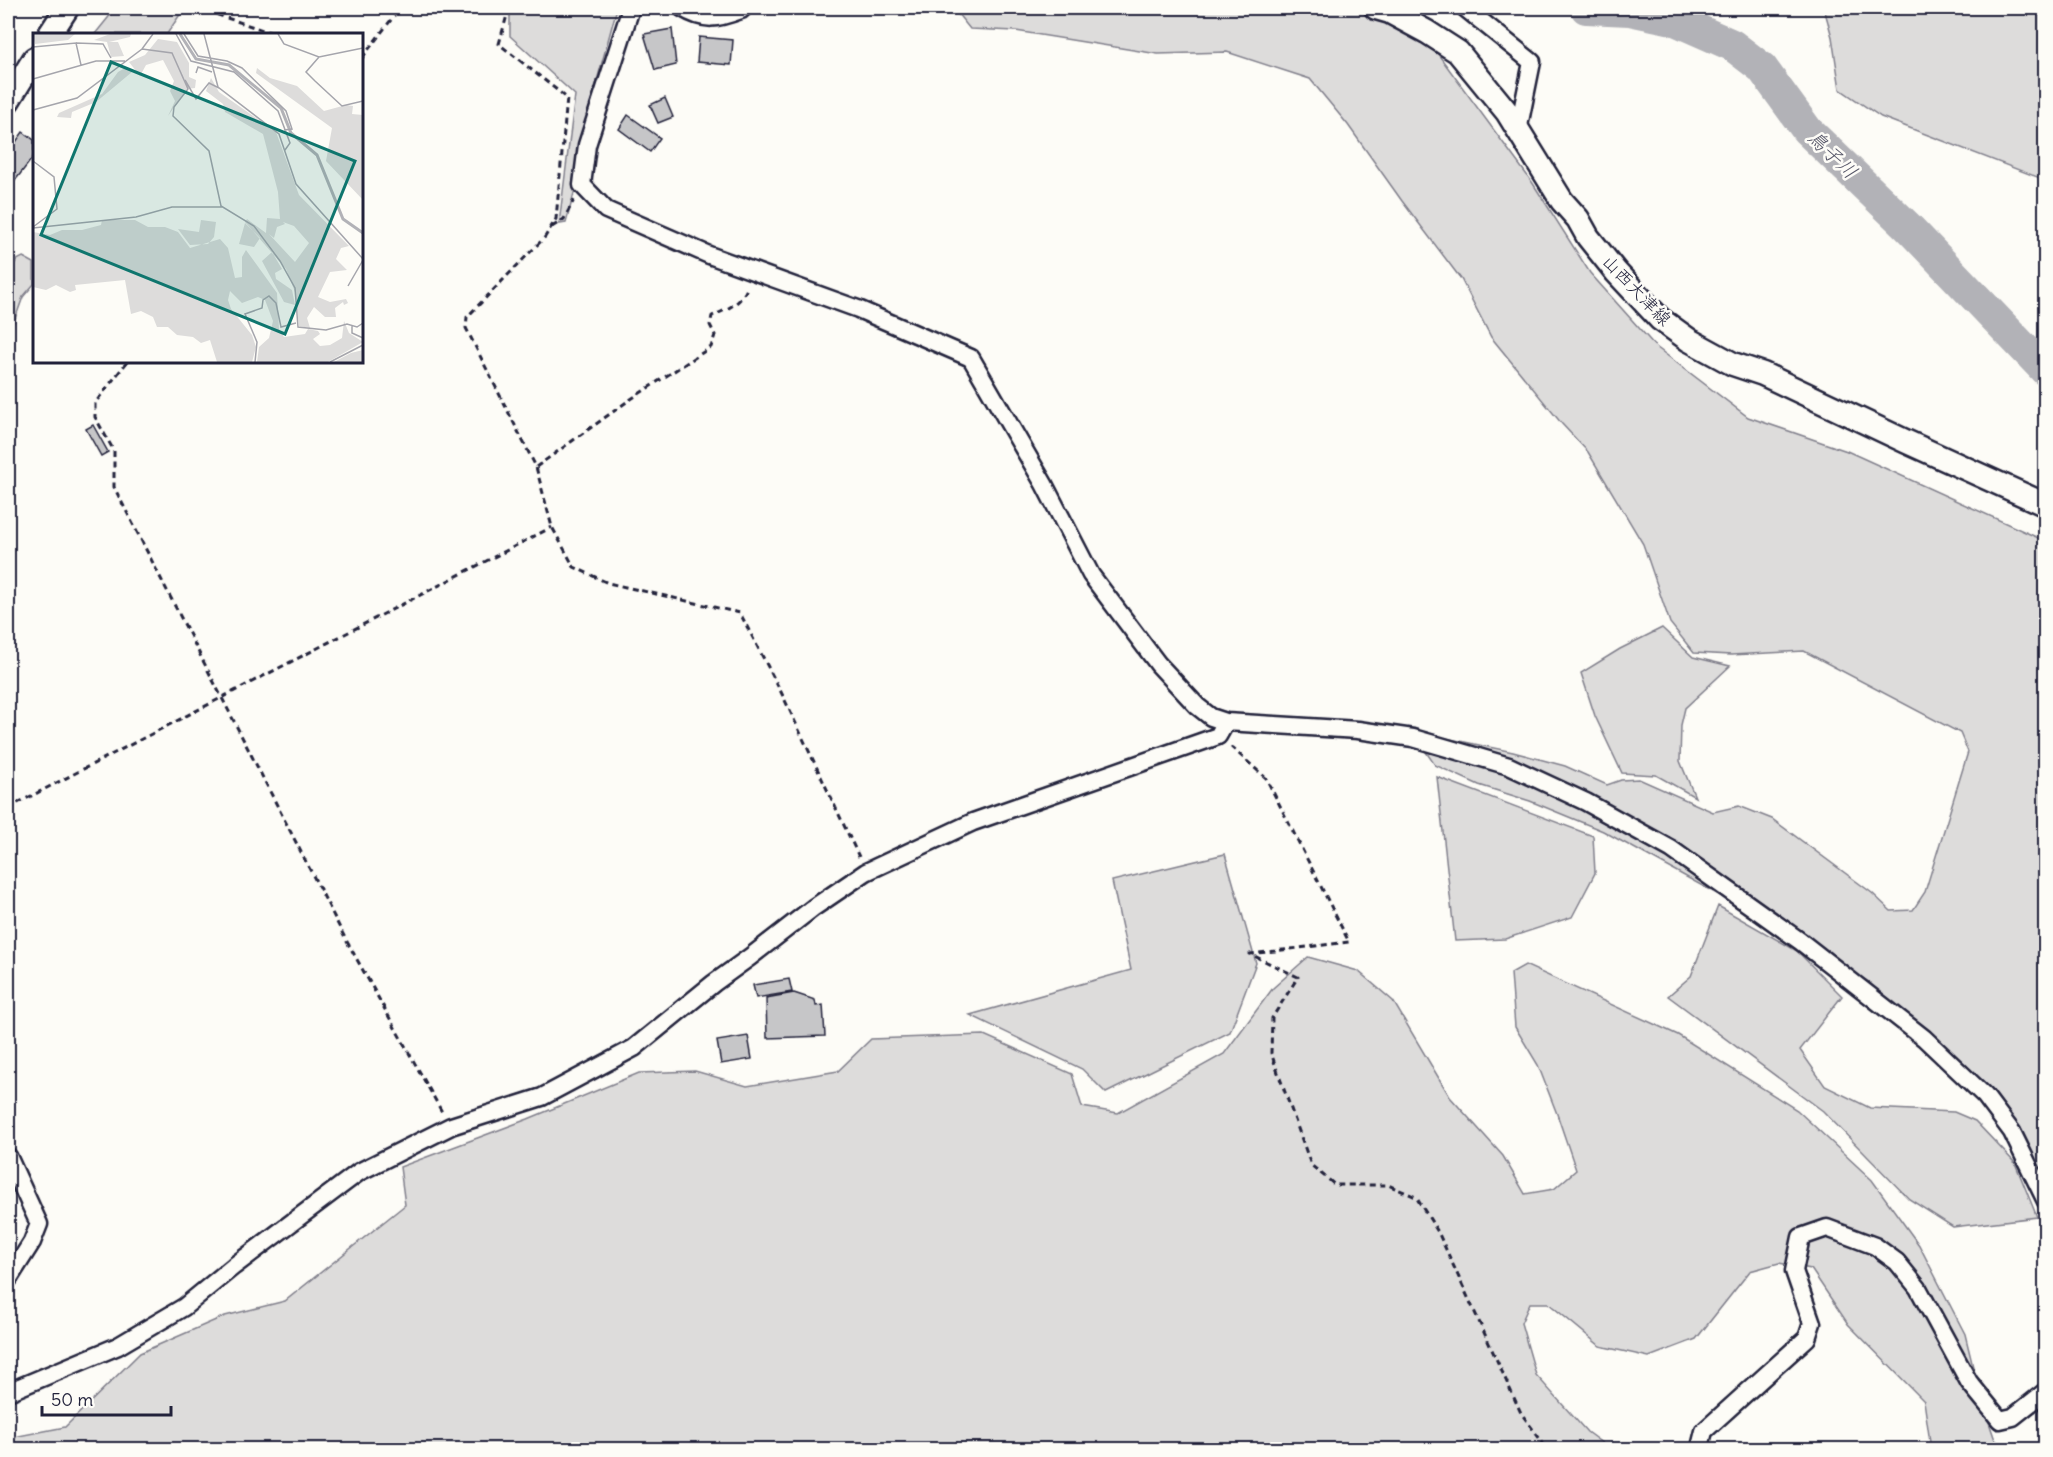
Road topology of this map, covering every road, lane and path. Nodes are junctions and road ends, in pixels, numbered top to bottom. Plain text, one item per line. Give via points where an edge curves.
1 (68, 8) edge
2 (197, 8) edge
3 (400, 8) edge
4 (510, 8) edge
5 (631, 8) edge
6 (682, 8) edge
7 (743, 8) edge
8 (1376, 8) edge
9 (1465, 8) edge
10 (51, 33) edge
11 (272, 33) edge
12 (363, 57) edge
13 (33, 61) edge
14 (8, 101) edge
15 (1518, 130) junction
16 (582, 185) junction
17 (551, 228) junction
18 (753, 272) junction
19 (126, 363) edge
20 (536, 467) junction
21 (2046, 505) edge
22 (552, 527) junction
23 (222, 697) junction
24 (1222, 729) junction
25 (8, 808) edge
26 (866, 872) junction
27 (451, 1126) junction
28 (8, 1156) edge
29 (2046, 1201) edge
30 (8, 1280) edge
31 (8, 1392) edge
32 (2046, 1392) edge
33 (1548, 1449) edge
34 (1704, 1449) edge

1 - 10 main road
2 - 11 path
3 - 12 path
4 - 17 path via 499,44 567,98 556,219
5 - 16 street via 587,146
6 - 7 street via 702,18 720,18
8 - 15 main road, 山西大津線 via 1390,12 1458,52
9 - 15 street via 1532,62
13 - 14 main road
15 - 21 main road, 山西大津線 via 1562,201 1616,272 1660,319 1689,340 1733,364 1763,374
16 - 17 path via 564,219
16 - 18 street via 606,210
17 - 20 path via 467,317 466,328
18 - 20 path via 745,295 712,316 710,325 715,335 711,347
18 - 24 street via 858,309 971,358 1092,575 1158,664
19 - 23 path via 95,404 94,417 114,451 114,487
20 - 22 path
22 - 23 path
22 - 26 path via 574,567 608,583 740,614
23 - 25 path
23 - 27 path via 345,938
24 - 26 street via 974,822
24 - 29 street via 1358,730 1413,738 1509,766 1586,802 1671,849 1800,941 1932,1045 1985,1096 2012,1132
24 - 33 path via 1266,778 1349,942 1250,954 1298,977 1272,1018 1271,1053 1311,1165 1335,1185 1388,1185 1416,1197 1438,1232 1521,1413
26 - 27 street via 714,983 634,1048 542,1097
27 - 31 street via 359,1172 184,1307 128,1340
28 - 30 street via 39,1224
32 - 34 street via 2013,1417 2000,1420 1969,1382 1918,1288 1897,1262 1875,1246 1827,1228 1801,1237 1794,1271 1812,1323 1807,1338 1704,1431

